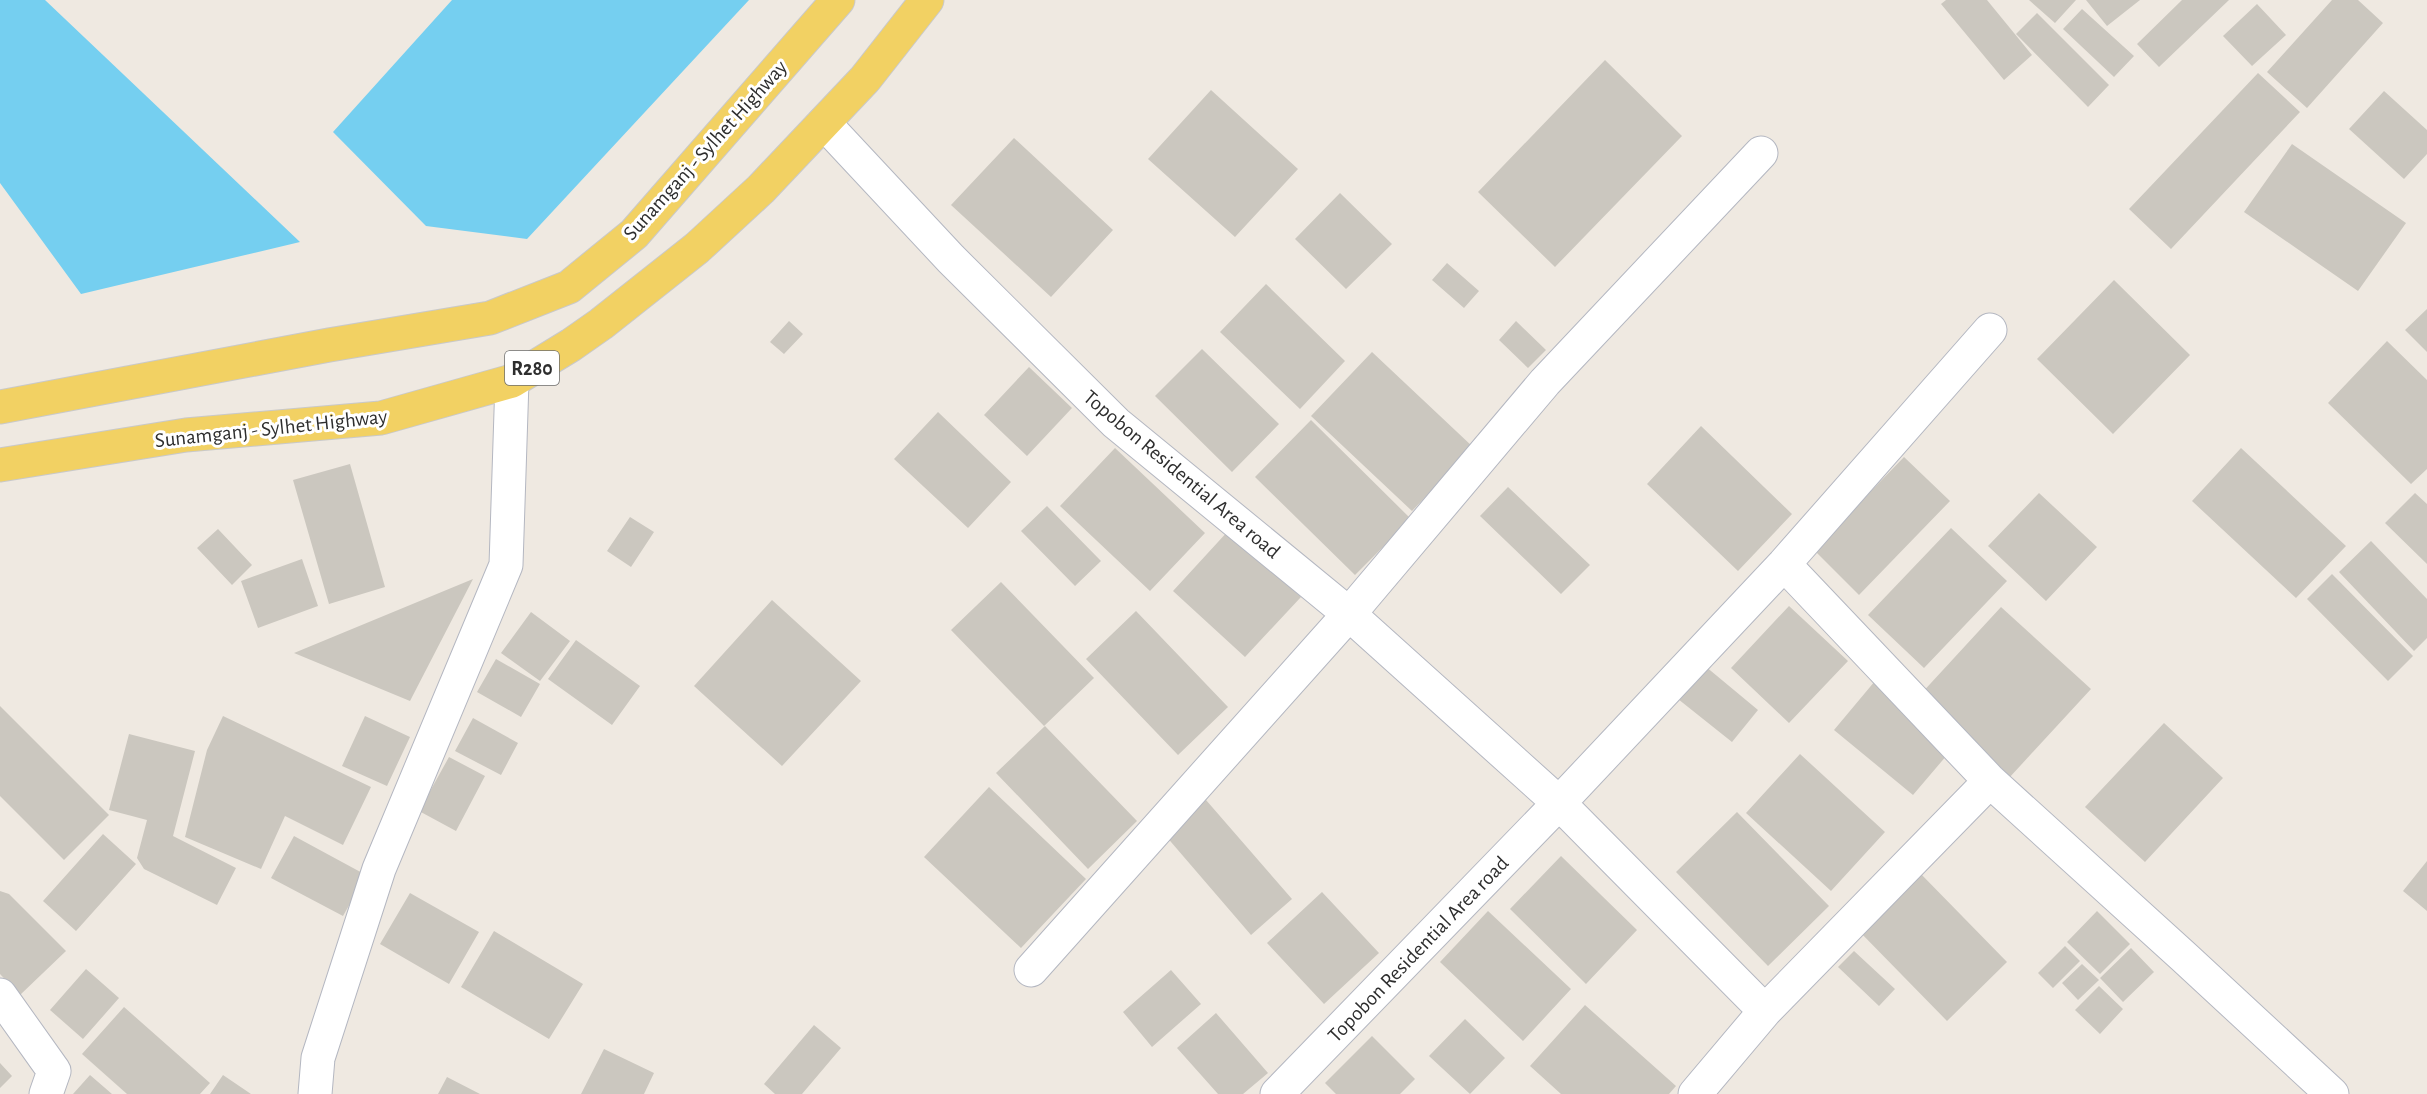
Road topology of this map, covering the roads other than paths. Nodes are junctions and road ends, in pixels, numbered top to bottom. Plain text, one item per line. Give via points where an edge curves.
1 (838, 0) edge
2 (927, 0) edge
3 (824, 123) junction
4 (1761, 153) dead end
5 (1990, 330) dead end
6 (512, 381) junction
7 (0, 407) edge
8 (0, 465) edge
9 (1784, 564) junction
10 (1349, 614) junction
11 (1990, 782) junction
12 (1559, 803) junction
13 (1032, 970) dead end
14 (0, 995) edge
15 (1765, 1011) junction
16 (46, 1094) edge
17 (315, 1094) edge
18 (1277, 1094) edge
19 (1695, 1094) edge
20 (2332, 1094) edge

1 - 7 main road, Sunamganj - Sylhet Highway via 634,234 569,287 490,318
2 - 3 main road, Sunamganj - Sylhet Highway / R280 via 865,80
3 - 6 main road, Sunamganj - Sylhet Highway / R280 via 761,189 696,248 601,324
3 - 10 street, Topobon Residential Area road via 951,259 1116,423
4 - 10 street via 1545,382
5 - 9 street, Topobon Residential Area road
6 - 8 main road, Sunamganj - Sylhet Highway / R280 via 381,418 186,435
6 - 17 street via 506,565 379,869 318,1058
9 - 11 street
9 - 12 street, Topobon Residential Area road
10 - 12 street, Topobon Residential Area road
10 - 13 street
11 - 15 street
11 - 20 street
12 - 15 street, Topobon Residential Area road
12 - 18 street, Topobon Residential Area road
14 - 16 street via 54,1071
15 - 19 street

